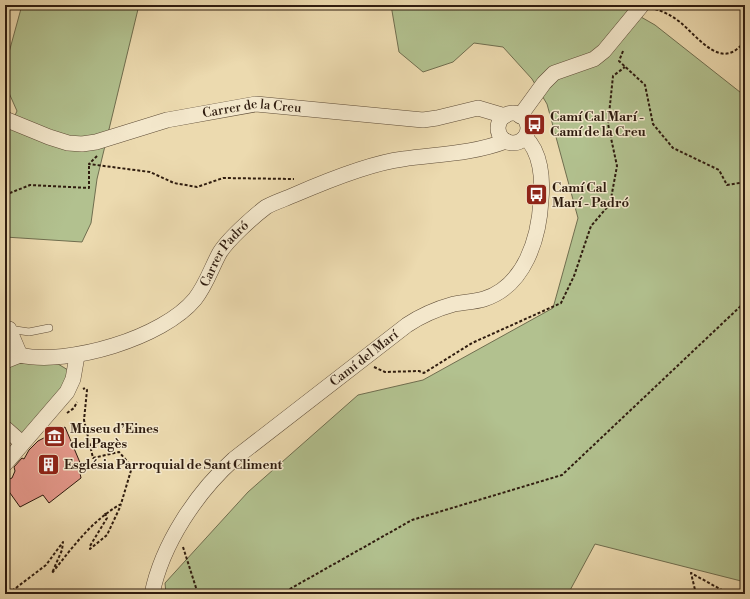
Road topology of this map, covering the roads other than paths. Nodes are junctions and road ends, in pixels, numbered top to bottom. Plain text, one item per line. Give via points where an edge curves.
1 (647, 6) edge
2 (505, 116) junction
3 (520, 116) junction
4 (5, 119) edge
5 (525, 137) junction
6 (506, 141) junction
7 (49, 328) dead end
8 (7, 329) edge
9 (20, 355) junction
10 (77, 356) junction
11 (5, 361) edge
12 (5, 428) edge
13 (22, 444) junction
14 (5, 464) edge
15 (152, 594) edge

1 - 3 street via 594,59 554,73
2 - 3 street
2 - 4 street, Carrer de la Creu via 478,108 423,120 256,104 167,120 82,144 49,137
2 - 6 street via 499,130
3 - 5 street via 528,125
5 - 6 street via 520,142
5 - 15 street, Camí del Marí via 532,144 538,162 541,208 530,253 514,279 494,295 427,313 395,334 220,472 178,529
6 - 10 street, Carrer Padró via 480,150 384,163 321,183 273,204 227,243 199,293 180,312 154,330
7 - 8 lane via 29,332
8 - 9 street
9 - 10 street, Carrer Padró
9 - 11 street
10 - 13 street via 70,387
12 - 13 street
13 - 14 street

